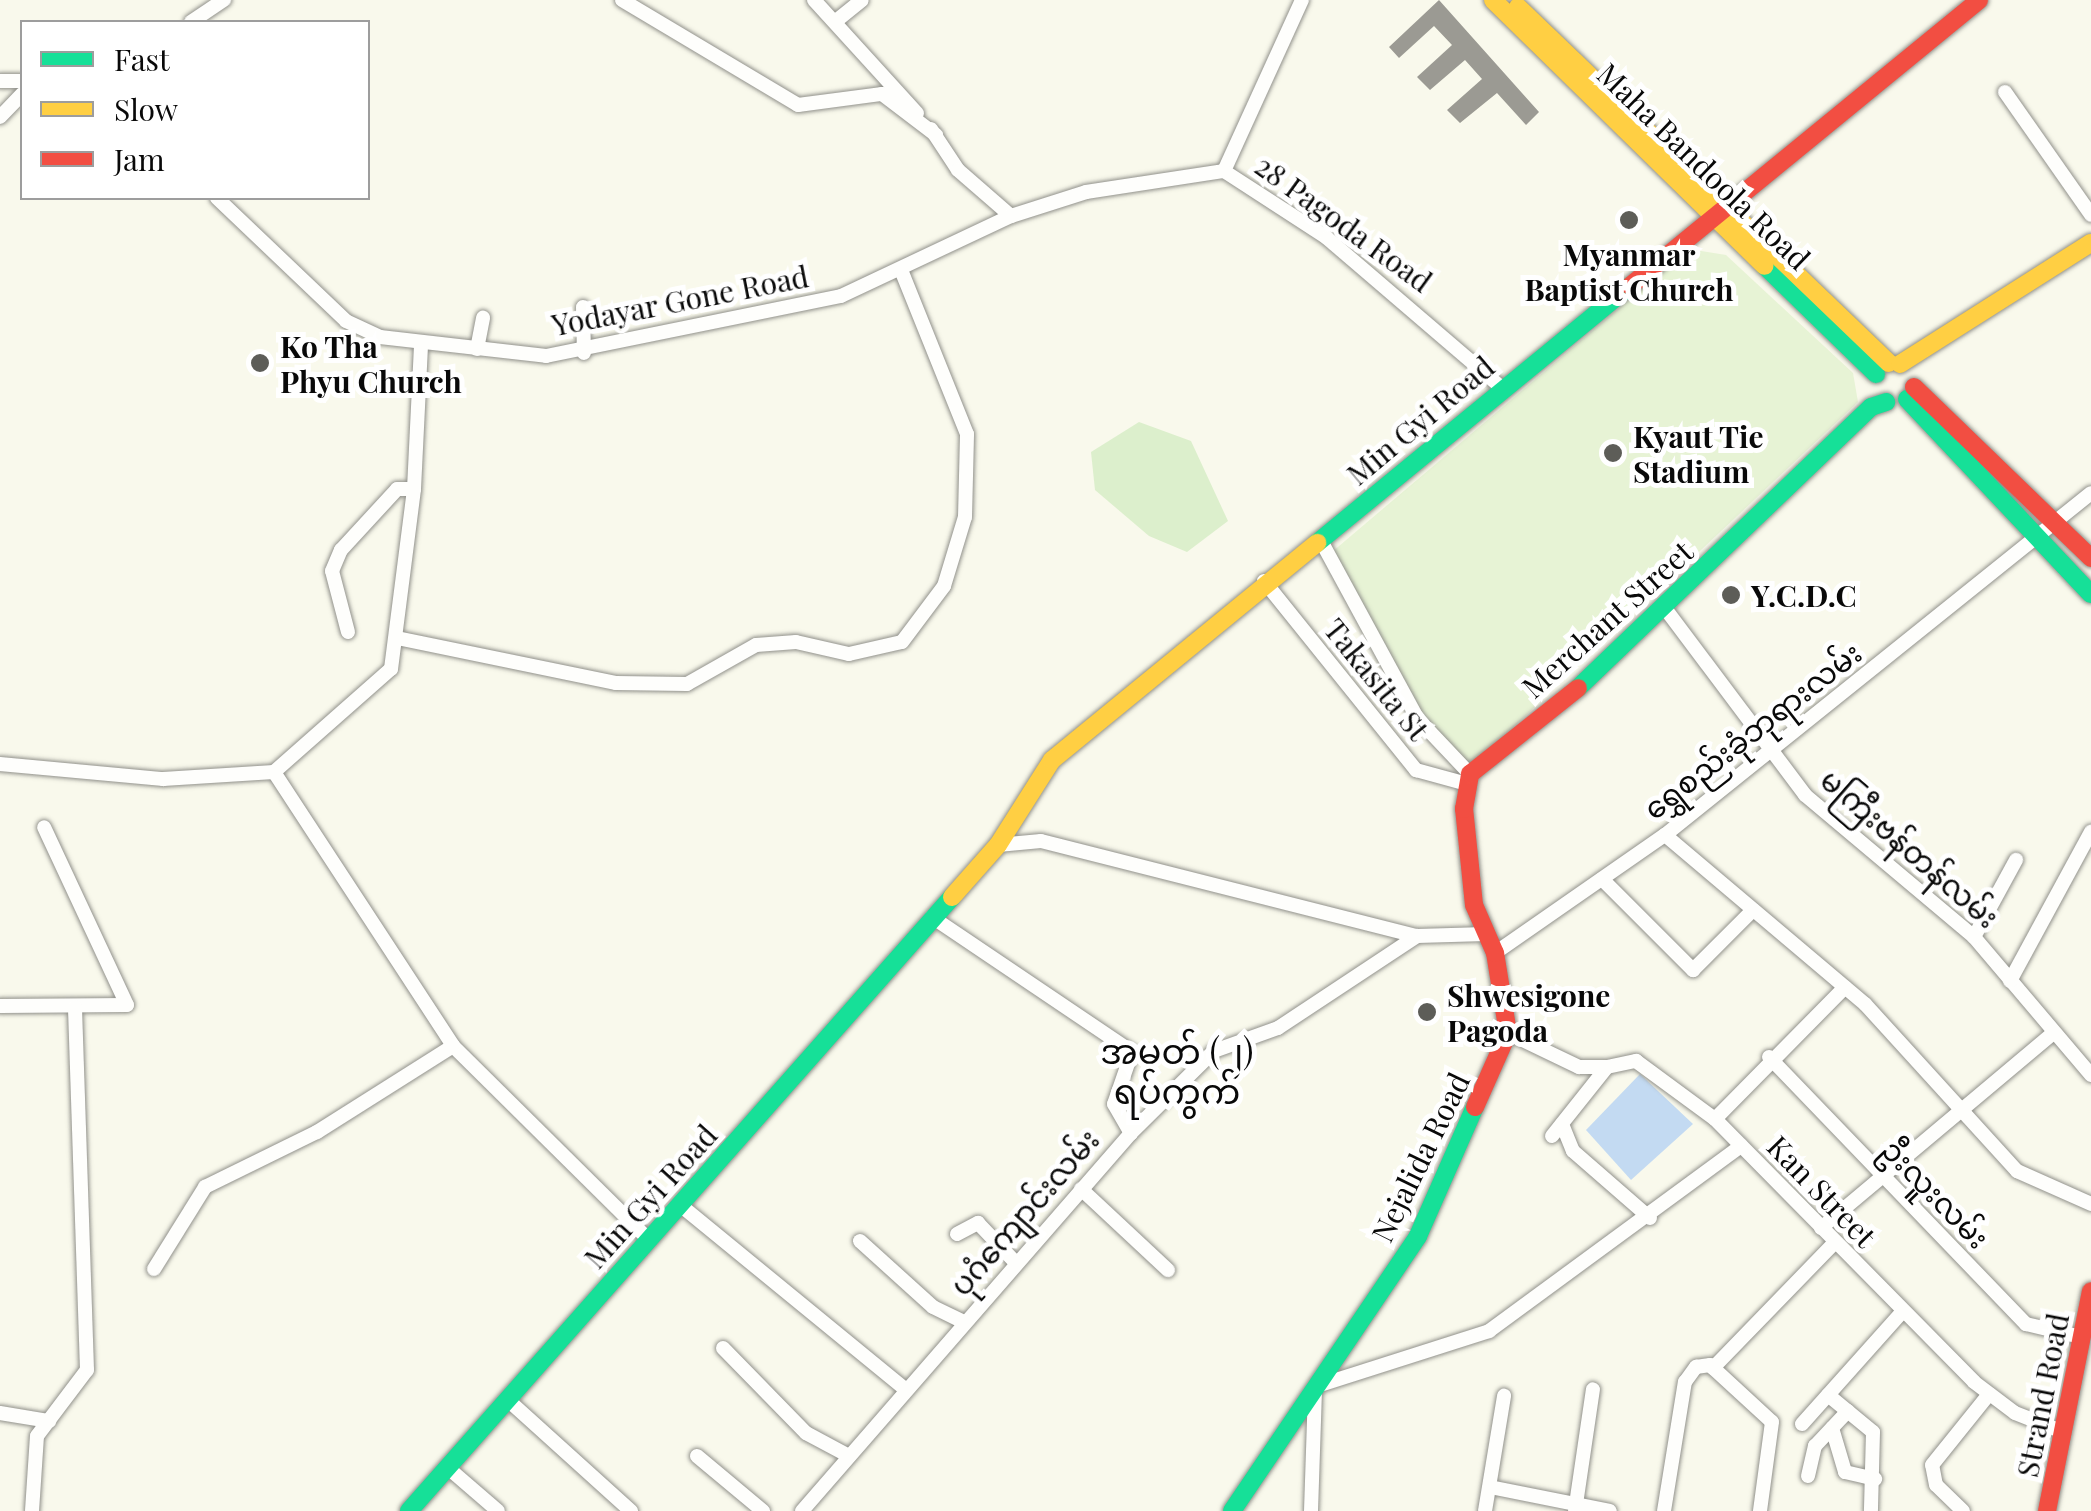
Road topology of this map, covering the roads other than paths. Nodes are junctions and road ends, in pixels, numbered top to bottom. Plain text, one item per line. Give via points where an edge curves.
1 (224, 0) edge
2 (622, 0) edge
3 (814, 0) edge
4 (862, 0) edge
5 (1302, 0) edge
6 (1493, 0) edge
7 (1510, 0) edge
8 (1979, 0) edge
9 (194, 20) edge
10 (836, 21) junction
11 (2005, 92) dead end
12 (20, 96) edge
13 (0, 117) edge
14 (936, 135) junction
15 (1224, 171) junction
16 (219, 200) edge
17 (1717, 209) junction
18 (2091, 215) edge
19 (1011, 216) junction
20 (2091, 243) edge
21 (902, 272) junction
22 (583, 307) dead end
23 (484, 318) dead end
24 (420, 344) junction
25 (478, 350) junction
26 (584, 353) junction
27 (1892, 385) junction
28 (1502, 388) junction
29 (414, 490) junction
30 (2091, 493) edge
31 (2053, 522) junction
32 (1320, 539) junction
33 (2036, 540) junction
34 (2091, 558) edge
35 (1264, 581) junction
36 (2088, 589) edge
37 (1664, 607) junction
38 (348, 632) dead end
39 (397, 638) junction
40 (1770, 752) junction
41 (0, 764) edge
42 (274, 772) junction
43 (1468, 779) junction
44 (44, 827) dead end
45 (2091, 832) edge
46 (1665, 835) junction
47 (998, 845) junction
48 (2016, 860) dead end
49 (1602, 879) junction
50 (1753, 910) junction
51 (932, 917) junction
52 (1486, 934) junction
53 (1416, 936) junction
54 (1974, 937) junction
55 (1495, 953) junction
56 (2010, 981) junction
57 (1845, 987) junction
58 (0, 1006) edge
59 (75, 1007) junction
60 (2053, 1033) junction
61 (1508, 1034) junction
62 (452, 1046) junction
63 (1769, 1057) junction
64 (1608, 1067) junction
65 (2090, 1071) edge
66 (1963, 1110) junction
67 (1715, 1119) junction
68 (1131, 1132) junction
69 (1741, 1146) junction
70 (1881, 1177) junction
71 (1081, 1189) junction
72 (679, 1204) junction
73 (2091, 1204) edge
74 (1650, 1218) junction
75 (1821, 1228) junction
76 (957, 1234) dead end
77 (648, 1240) junction
78 (860, 1241) dead end
79 (1834, 1242) junction
80 (1016, 1263) junction
81 (154, 1269) dead end
82 (1168, 1270) dead end
83 (2091, 1291) edge
84 (1902, 1312) junction
85 (964, 1322) junction
86 (2081, 1337) junction
87 (723, 1348) dead end
88 (1713, 1368) junction
89 (1316, 1387) junction
90 (1593, 1388) dead end
91 (906, 1390) junction
92 (1989, 1394) junction
93 (1828, 1395) junction
94 (1504, 1396) dead end
95 (508, 1400) junction
96 (1848, 1411) junction
97 (0, 1413) edge
98 (49, 1421) junction
99 (1802, 1424) dead end
100 (1832, 1428) junction
101 (2061, 1431) junction
102 (697, 1456) dead end
103 (848, 1456) junction
104 (447, 1467) junction
105 (1808, 1476) dead end
106 (1875, 1479) junction
107 (1490, 1486) junction
108 (1575, 1508) edge
109 (32, 1511) edge
110 (409, 1511) edge
111 (498, 1511) edge
112 (632, 1511) edge
113 (763, 1511) edge
114 (802, 1511) edge
115 (1232, 1511) edge
116 (1311, 1511) edge
117 (1485, 1511) edge
118 (1610, 1511) edge
119 (1664, 1511) edge
120 (1760, 1511) edge
121 (1871, 1511) edge
122 (1964, 1511) edge
123 (2047, 1511) edge

1 - 9 street
2 - 14 street via 798,105 882,94
3 - 10 street
4 - 10 street
5 - 15 street
6 - 17 main road, Maha Bandoola Road
7 - 17 main road, Maha Bandoola Road
8 - 17 main road, Min Gyi Road
10 - 14 street
11 - 18 street
12 - 13 street
14 - 19 street via 958,170
15 - 19 street, 28 Pagoda Road via 1086,192
15 - 28 street, 28 Pagoda Road via 1327,238
16 - 24 street, Yodayar Gone Road via 327,309 380,337
17 - 27 main road, Maha Bandoola Road
17 - 28 main road, Min Gyi Road
19 - 21 street, Yodayar Gone Road
20 - 27 main road, Merchant Street via 1920,356
21 - 26 street, Yodayar Gone Road via 830,298
21 - 39 street via 967,434 965,517 944,586 902,642 849,654 796,642 756,646 687,684 616,683
22 - 26 street
23 - 25 street
24 - 25 street, Yodayar Gone Road
24 - 29 street
25 - 26 street, Yodayar Gone Road
27 - 31 main road
27 - 33 main road
27 - 37 main road, Merchant Street
28 - 32 main road, Min Gyi Road
29 - 38 street via 397,489 341,550 332,571
29 - 39 street
30 - 31 street, ရွှေစည်းခုံဘုရားလမ်း
31 - 33 street, ရွှေစည်းခုံဘုရားလမ်း
31 - 34 main road
32 - 35 main road, Min Gyi Road
32 - 43 street via 1418,718
33 - 36 main road
33 - 40 street, ရွှေစည်းခုံဘုရားလမ်း
35 - 43 street, Takasita St via 1416,770
35 - 47 main road, Min Gyi Road via 1052,760
37 - 40 street, မကြီးဗန်တန်လမ်း via 1725,679
37 - 43 main road, Merchant Street
39 - 42 street via 391,669
40 - 46 street, ရွှေစည်းခုံဘုရားလမ်း
40 - 54 street, မကြီးဗန်တန်လမ်း via 1849,836
41 - 42 street via 163,779
42 - 62 street
43 - 52 main road via 1474,905
44 - 59 street via 126,993 127,1005
45 - 56 street
46 - 49 street, ရွှေစည်းခုံဘုရားလမ်း
46 - 50 street
47 - 51 main road, Min Gyi Road
47 - 53 street via 1041,841
48 - 54 street
49 - 50 street via 1693,970
49 - 55 street, ရွှေစည်းခုံဘုရားလမ်း
50 - 57 street
51 - 68 street via 1132,1052 1114,1104
51 - 72 main road, Min Gyi Road
52 - 53 street
52 - 55 main road
53 - 68 street, ပုဂံကျောင်းလမ်း via 1278,1028 1214,1050
54 - 56 street, မကြီးဗန်တန်လမ်း
55 - 61 main road
56 - 60 street, မကြီးဗန်တန်လမ်း
57 - 63 street
57 - 66 street
58 - 59 street
59 - 98 street via 87,1370
60 - 65 street, မကြီးဗန်တန်လမ်း
60 - 66 street
61 - 64 street, Kan Street via 1580,1067
61 - 89 main road, Nejalida Road via 1418,1236
62 - 77 street
62 - 81 street via 318,1132 204,1188
63 - 67 street
63 - 70 street, ဦးလူးလမ်း
64 - 67 street, Kan Street via 1636,1062
64 - 74 street via 1557,1130
66 - 70 street
66 - 73 street via 2018,1171
67 - 69 street, Kan Street
68 - 71 street, ပုဂံကျောင်းလမ်း
69 - 74 street
69 - 75 street, Kan Street
70 - 75 street
70 - 86 street, ဦးလူးလမ်း via 2026,1324
71 - 80 street, ပုဂံကျောင်းလမ်း
71 - 82 street
72 - 77 main road, Min Gyi Road
72 - 91 street
74 - 89 street via 1488,1331
75 - 79 street, Kan Street
76 - 80 street via 978,1223
77 - 95 main road, Min Gyi Road
78 - 85 street via 933,1307
79 - 84 street, Kan Street
79 - 88 street
80 - 85 street, ပုဂံကျောင်းလမ်း
83 - 86 main road, Strand Road
84 - 92 street, Kan Street
84 - 93 street
85 - 91 street, ပုဂံကျောင်းလမ်း
86 - 101 main road, Strand Road
87 - 103 street via 806,1433
88 - 119 street via 1696,1367 1685,1382
88 - 120 street via 1772,1422
89 - 115 main road, Nejalida Road
89 - 116 street
90 - 108 street
91 - 103 street, ပုဂံကျောင်းလမ်း
92 - 101 street, Kan Street
92 - 122 street via 1932,1465 1936,1485
93 - 96 street
93 - 99 street
94 - 107 street
95 - 104 main road, Min Gyi Road
95 - 112 street
96 - 100 street
96 - 106 street via 1873,1432
97 - 98 street
98 - 109 street via 38,1436
100 - 105 street via 1815,1446
100 - 106 street via 1845,1472
101 - 123 main road, Strand Road
102 - 113 street
103 - 114 street, ပုဂံကျောင်းလမ်း
104 - 110 main road, Min Gyi Road
104 - 111 street
106 - 121 street
107 - 108 street
107 - 117 street
108 - 118 street

